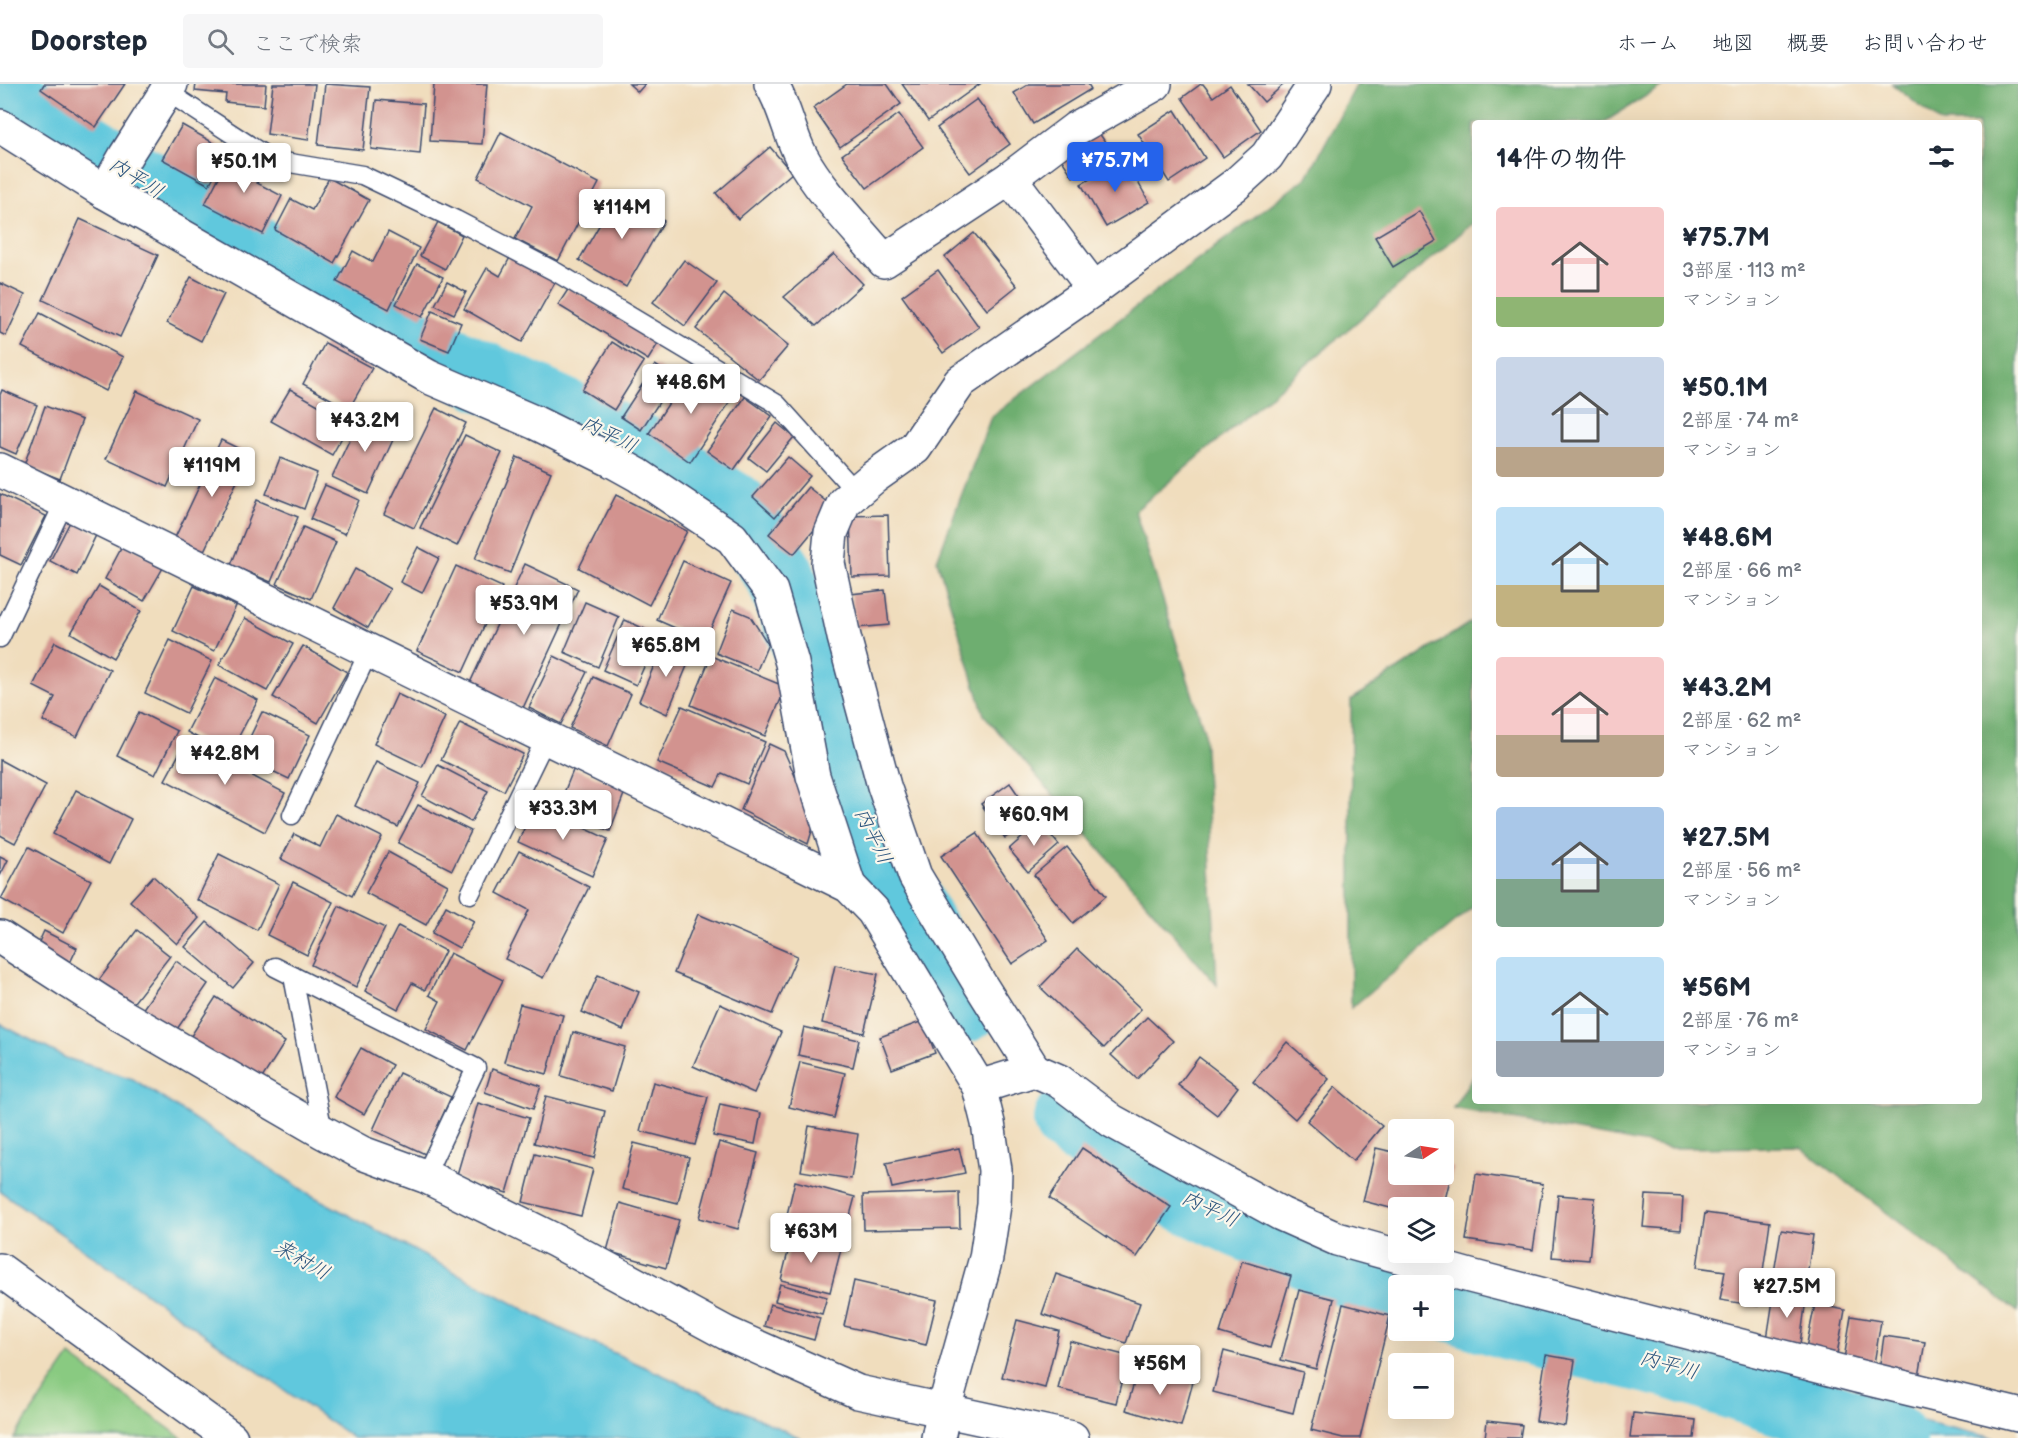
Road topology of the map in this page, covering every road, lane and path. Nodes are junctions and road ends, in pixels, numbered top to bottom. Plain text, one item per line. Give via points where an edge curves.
1 (1155, 84) edge
2 (1315, 84) edge
3 (165, 87) edge
4 (784, 89) edge
5 (0, 126) edge
6 (115, 174) junction
7 (1010, 178) junction
8 (1094, 289) junction
9 (0, 471) edge
10 (856, 492) junction
11 (65, 501) junction
12 (0, 638) edge
13 (369, 651) junction
14 (546, 738) junction
15 (292, 815) dead end
16 (849, 886) junction
17 (470, 894) dead end
18 (0, 937) edge
19 (275, 967) dead end
20 (293, 976) junction
21 (1034, 1070) junction
22 (979, 1087) junction
23 (323, 1132) junction
24 (425, 1176) junction
25 (0, 1270) edge
26 (2018, 1414) edge
27 (941, 1424) edge
28 (231, 1438) edge
29 (1072, 1438) edge

1 - 7 street via 1075,129
2 - 8 street via 1267,156 1235,185
3 - 6 street
3 - 10 lane via 272,160 362,175 556,272 777,404
4 - 7 street via 801,156 884,261
5 - 6 street
6 - 16 street via 429,377 536,423 638,475 732,538 771,591 792,663 813,776
7 - 8 street
8 - 10 street via 960,382 915,448
9 - 11 street
10 - 21 street via 844,502 831,532 828,563 843,637 885,786 915,876
11 - 12 lane
11 - 13 street
13 - 14 street
13 - 15 lane
14 - 16 street
14 - 17 lane
16 - 22 street via 873,911
18 - 23 street via 121,1015
19 - 20 lane
20 - 23 lane
20 - 24 lane via 476,1068
21 - 22 street
21 - 26 street via 1059,1081 1122,1127 1281,1214 1337,1239 1857,1376
22 - 27 street via 995,1170 994,1205 986,1258
23 - 24 street via 362,1153
24 - 27 street via 726,1333
25 - 28 street
27 - 29 street

